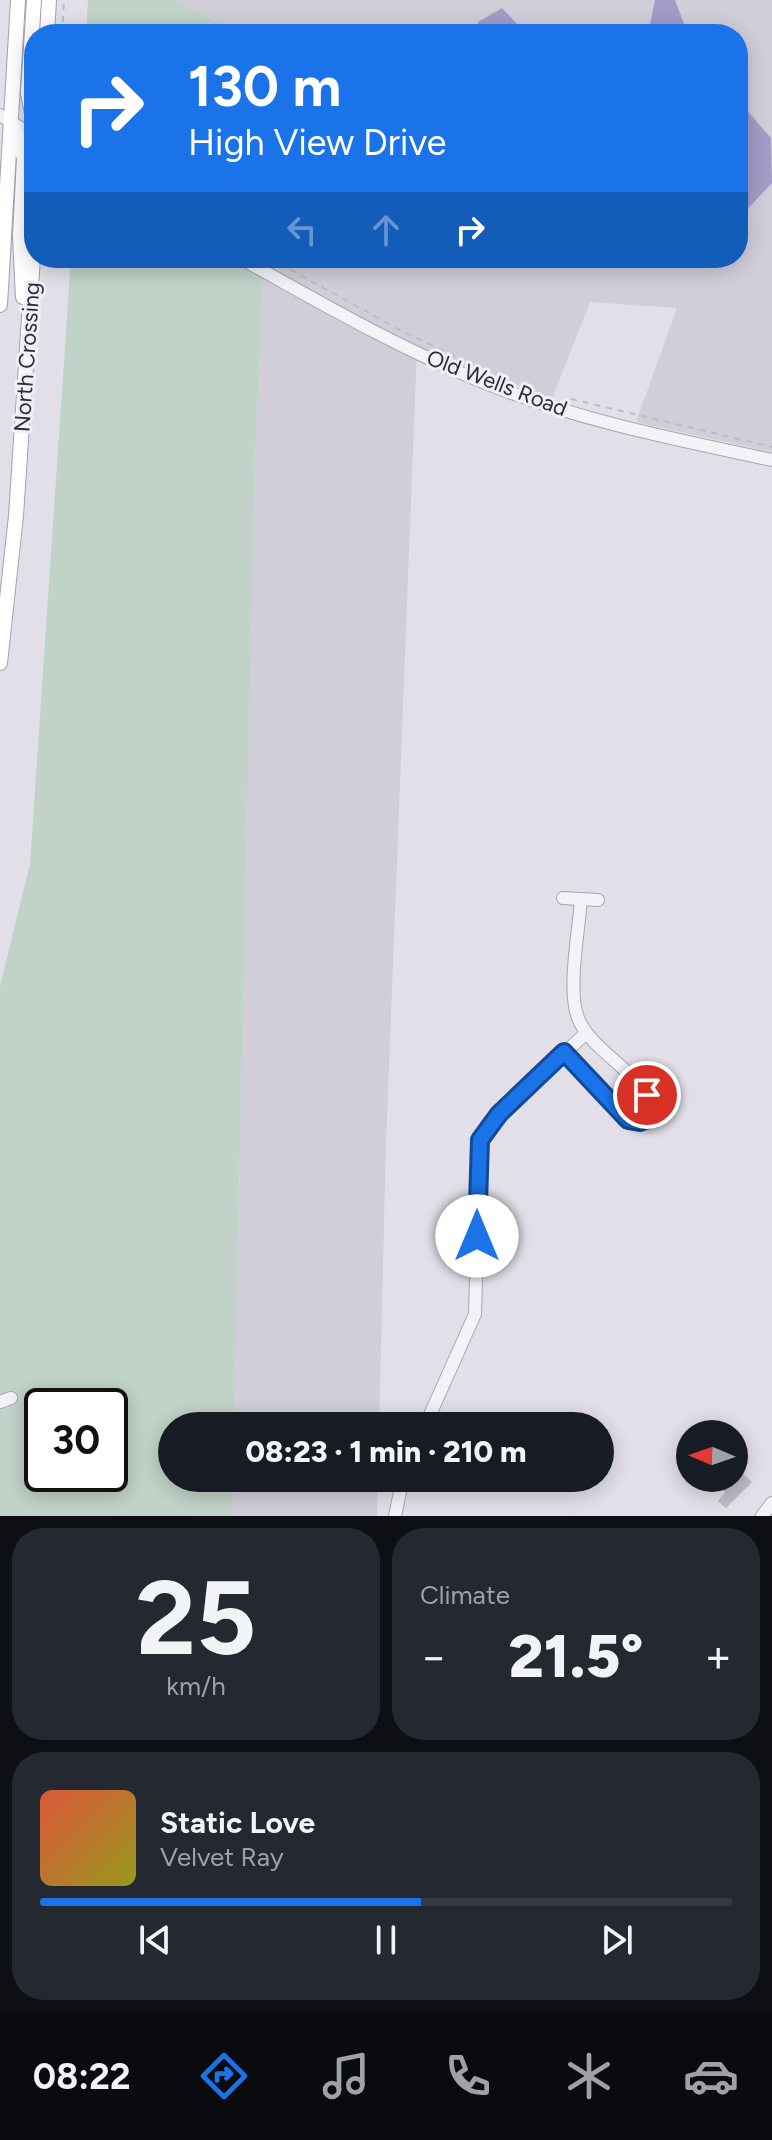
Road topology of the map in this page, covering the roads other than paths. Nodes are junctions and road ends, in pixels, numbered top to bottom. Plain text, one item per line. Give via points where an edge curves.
1 (18, 0) edge
2 (34, 0) edge
3 (49, 0) edge
4 (32, 24) edge
5 (48, 24) edge
6 (13, 77) junction
7 (0, 89) edge
8 (5, 118) edge
9 (24, 130) edge
10 (0, 152) edge
11 (6, 186) junction
12 (33, 268) edge
13 (258, 268) edge
14 (0, 305) edge
15 (28, 351) junction
16 (772, 460) edge
17 (0, 663) edge
18 (563, 898) dead end
19 (581, 899) junction
20 (598, 900) dead end
21 (586, 1033) junction
22 (564, 1052) junction
23 (431, 1412) edge
24 (400, 1492) edge
25 (772, 1503) edge
26 (395, 1516) edge
27 (762, 1516) edge

1 - 6 main road, North Crossing
2 - 4 main road
3 - 5 main road
6 - 7 main road
6 - 8 main road, North Crossing
8 - 9 street
8 - 11 main road, North Crossing
8 - 15 main road via 24,158 21,262
10 - 11 main road
11 - 14 main road, North Crossing
12 - 15 main road, North Crossing
13 - 16 street, Old Wells Road via 389,339 489,385 593,419
15 - 17 main road, North Crossing
18 - 19 street
19 - 20 street
19 - 21 street via 575,1001
21 - 22 street
21 - 22 street via 647,1095 652,1109 648,1119 628,1120
22 - 23 street via 499,1114 480,1140 475,1314
24 - 26 street
25 - 27 street

